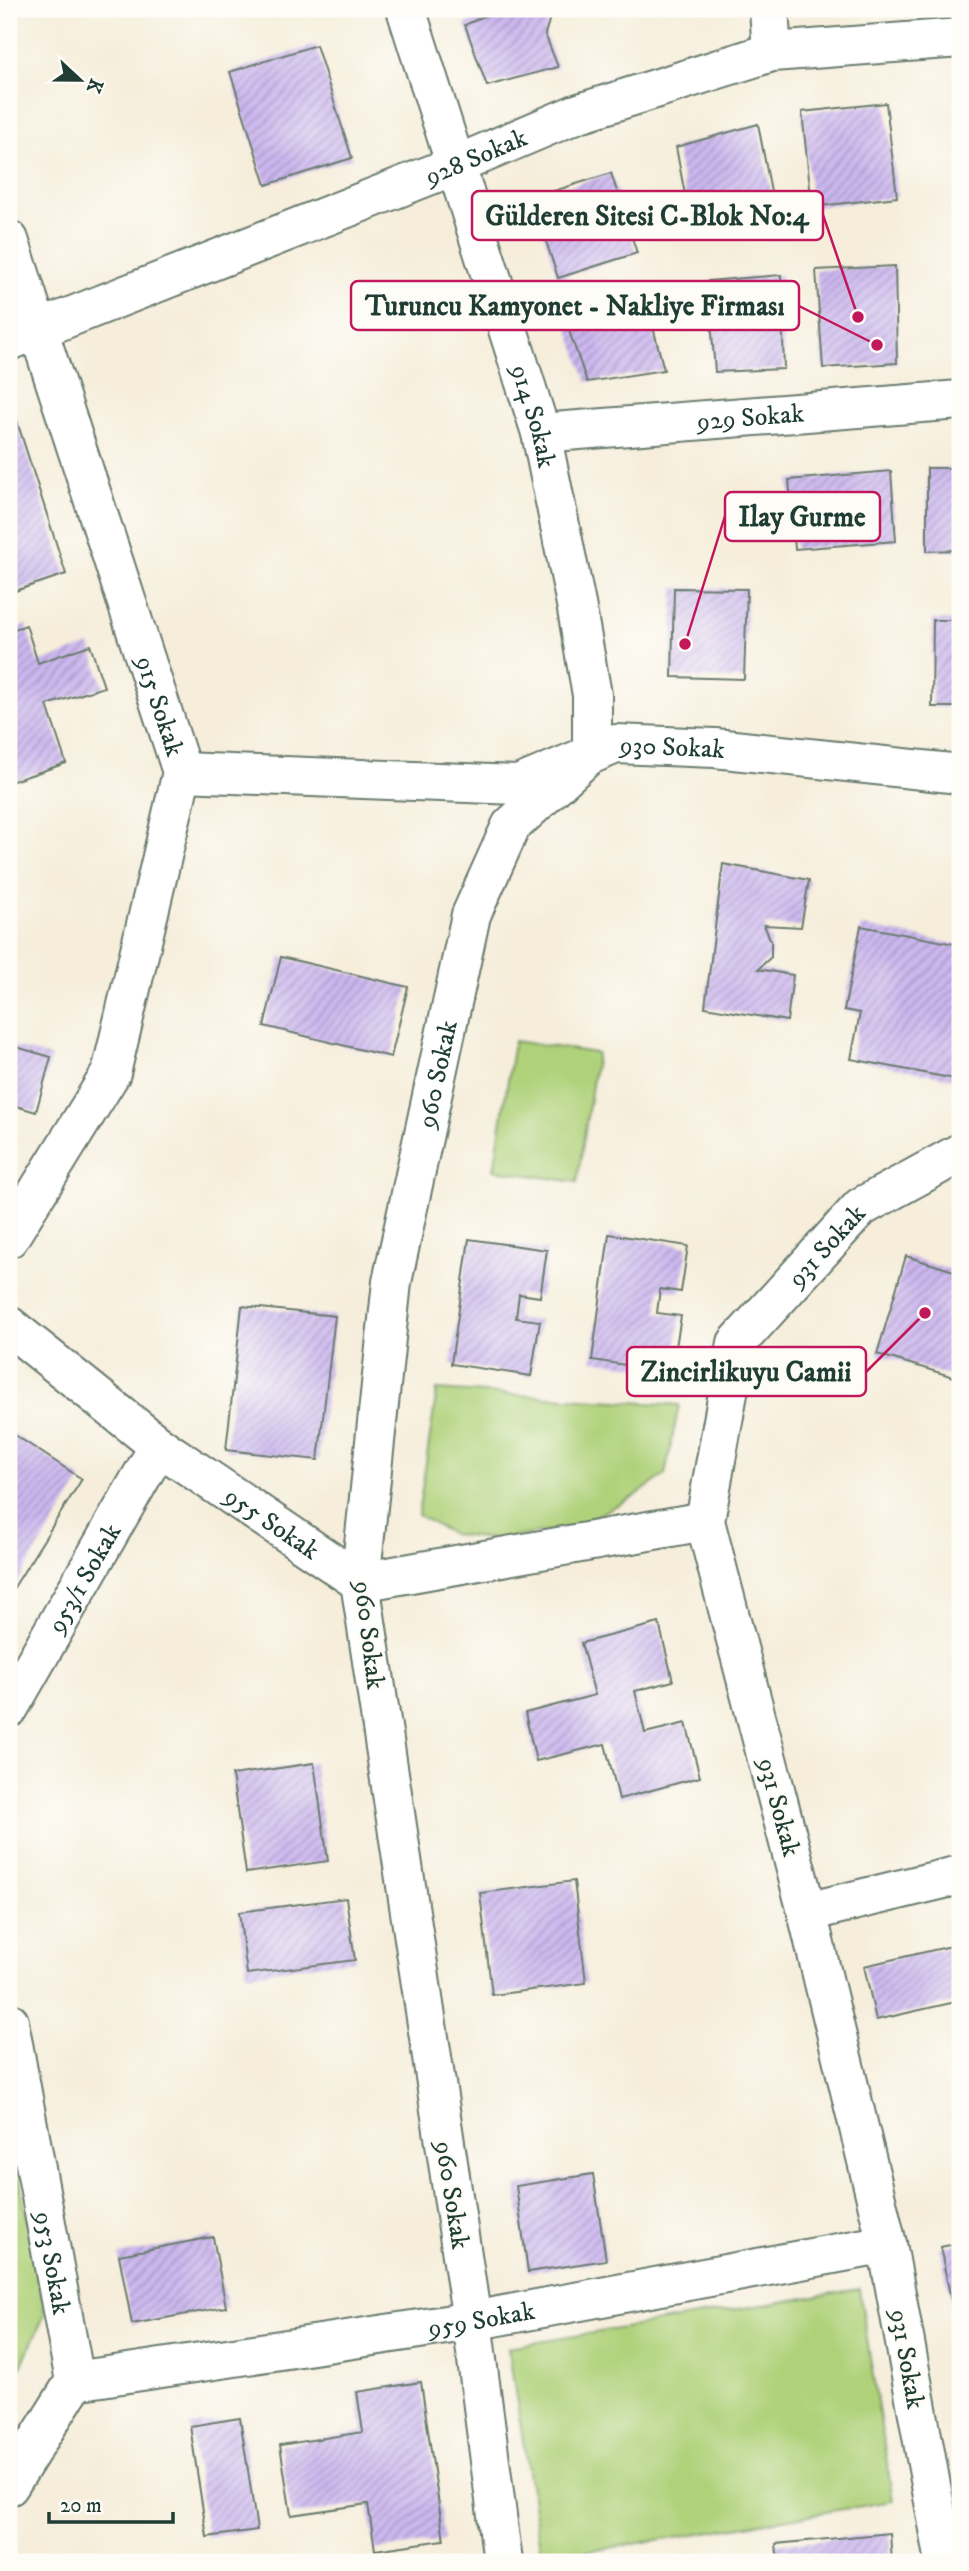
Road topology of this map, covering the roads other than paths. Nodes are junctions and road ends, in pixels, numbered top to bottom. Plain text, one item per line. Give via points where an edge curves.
1 (406, 9) edge
2 (769, 9) edge
3 (960, 38) edge
4 (772, 52) junction
5 (456, 165) junction
6 (9, 240) edge
7 (23, 335) edge
8 (960, 400) edge
9 (541, 433) junction
10 (592, 752) junction
11 (182, 772) junction
12 (960, 774) edge
13 (960, 1153) edge
14 (9, 1238) edge
15 (9, 1326) edge
16 (159, 1446) junction
17 (705, 1521) junction
18 (360, 1583) junction
19 (9, 1708) edge
20 (960, 1875) edge
21 (807, 1912) junction
22 (9, 2022) edge
23 (887, 2245) junction
24 (472, 2321) junction
25 (75, 2381) junction
26 (9, 2486) edge
27 (503, 2562) edge
28 (945, 2562) edge

1 - 5 street, 914 Sokak
2 - 4 street
3 - 4 street, 928 Sokak
4 - 5 street, 928 Sokak via 576,114
5 - 7 street, 928 Sokak
5 - 9 street, 914 Sokak
6 - 7 street, 915 Sokak
7 - 11 street, 915 Sokak
8 - 9 street, 929 Sokak
9 - 10 street, 914 Sokak via 592,695
10 - 11 street, 930 Sokak via 518,785
10 - 12 street, 930 Sokak via 616,744 715,748
10 - 18 street, 960 Sokak via 511,827 471,915 392,1282
11 - 14 street, 915 Sokak via 111,1073
13 - 17 street, 931 Sokak via 861,1207 737,1343
15 - 16 street, 955 Sokak
16 - 18 street, 955 Sokak
16 - 19 street, 953/1 Sokak
17 - 18 street
17 - 21 street, 931 Sokak
18 - 24 street, 960 Sokak
20 - 21 street
21 - 23 street, 931 Sokak
22 - 25 street, 953 Sokak
23 - 24 street, 959 Sokak
23 - 28 street, 931 Sokak
24 - 25 street, 959 Sokak
24 - 27 street, 960 Sokak
25 - 26 street

